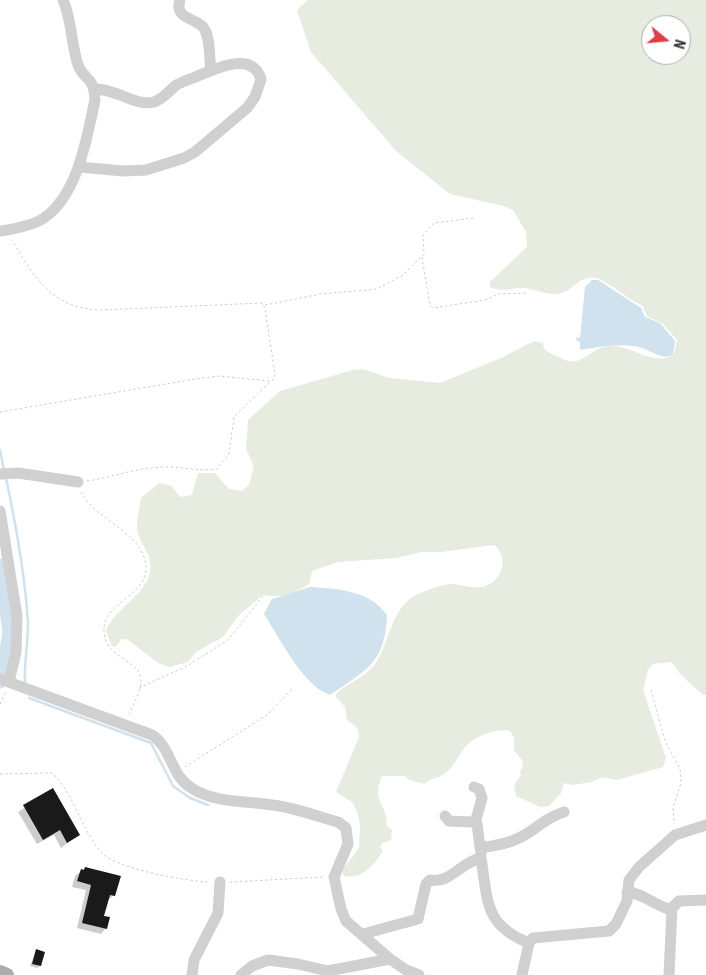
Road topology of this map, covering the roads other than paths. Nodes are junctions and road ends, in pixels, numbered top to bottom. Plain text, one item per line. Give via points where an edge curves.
1 (63, 0) edge
2 (180, 0) edge
3 (211, 71) junction
4 (94, 89) junction
5 (79, 166) junction
6 (4, 230) edge
7 (4, 473) edge
8 (78, 482) road end
9 (0, 511) edge
10 (6, 681) edge
11 (474, 787) dead end
12 (564, 812) dead end
13 (445, 816) dead end
14 (476, 823) junction
15 (706, 826) edge
16 (481, 853) junction
17 (220, 882) road end
18 (628, 892) junction
19 (706, 900) edge
20 (672, 910) junction
21 (364, 934) junction
22 (529, 943) junction
23 (390, 959) junction
24 (0, 972) edge
25 (7, 975) edge
26 (192, 975) edge
27 (242, 975) edge
28 (419, 975) edge
29 (522, 975) edge
30 (669, 975) edge

1 - 4 street via 80,69 91,80
2 - 3 street via 178,6 182,15 203,27
3 - 4 street via 176,86 153,103 138,102 106,88
3 - 5 street via 224,65 244,63 256,70 261,83 247,108 194,152 146,170
4 - 5 street via 95,100
5 - 6 street via 56,209 42,219
7 - 8 street
9 - 10 street via 17,616 16,652
10 - 21 street via 157,739 189,787 203,794 223,800 279,806 338,822 346,828 348,844 334,877 341,908 346,921
11 - 14 street via 480,789 482,795
12 - 16 street via 548,817 518,839
13 - 14 street via 449,821
14 - 16 street
15 - 18 street via 676,835 638,868 629,880
16 - 21 street via 447,878 430,880 426,884 418,919
16 - 22 street via 492,915 501,928
17 - 26 street via 218,913 194,960
18 - 20 street via 640,894 658,906
18 - 22 street via 616,924 609,931 534,938
19 - 20 street via 679,901
20 - 30 street
21 - 23 street
22 - 29 street
23 - 27 street via 328,971 268,960 252,966
23 - 28 street
24 - 25 main road

